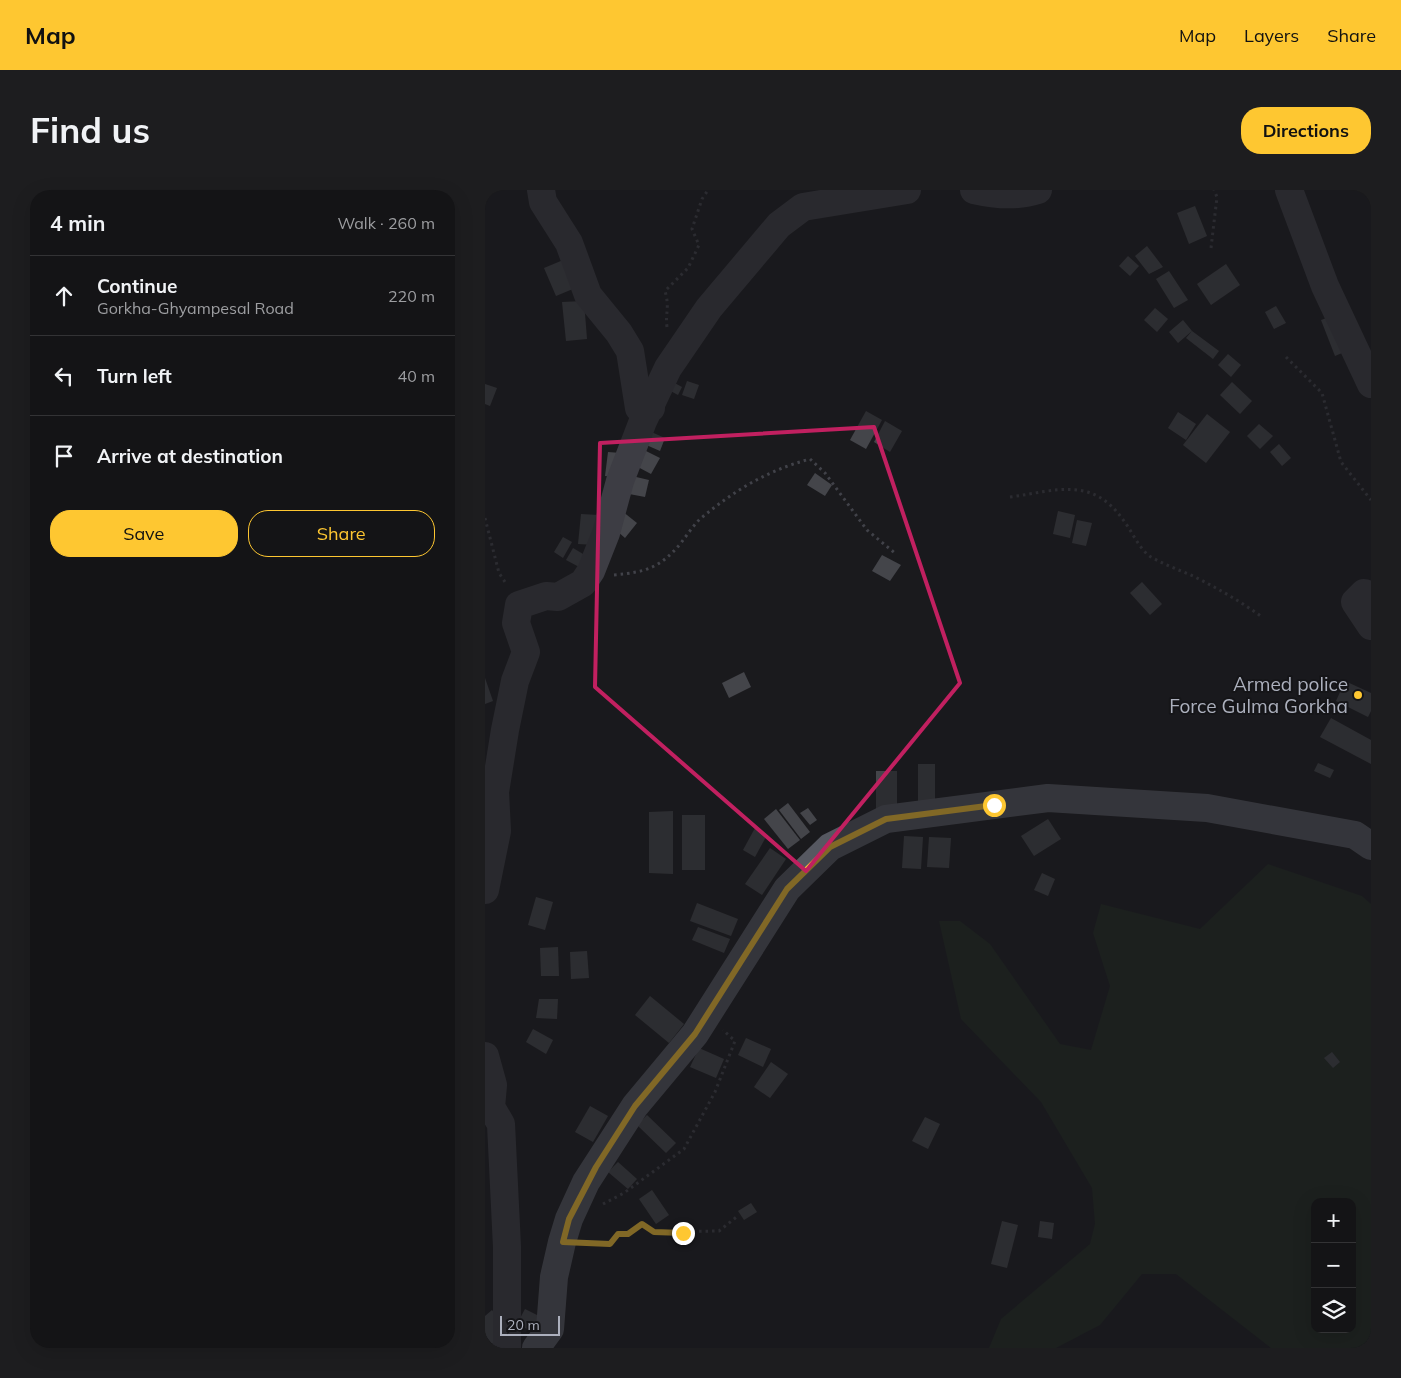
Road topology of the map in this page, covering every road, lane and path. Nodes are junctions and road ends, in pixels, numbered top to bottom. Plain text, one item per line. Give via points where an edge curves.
1 (708, 190) edge
2 (907, 190) edge
3 (974, 190) edge
4 (1038, 190) edge
5 (1214, 190) edge
6 (1289, 190) edge
7 (543, 191) edge
8 (1211, 248) dead end
9 (668, 335) dead end
10 (1286, 357) dead end
11 (1371, 384) edge
12 (651, 408) junction
13 (1010, 497) dead end
14 (1371, 500) edge
15 (485, 518) edge
16 (896, 554) dead end
17 (591, 571) junction
18 (1371, 595) edge
19 (519, 605) junction
20 (1262, 617) dead end
21 (1371, 626) edge
22 (1371, 846) edge
23 (485, 890) edge
24 (693, 1036) junction
25 (485, 1056) edge
26 (739, 1215) dead end
27 (566, 1230) junction
28 (507, 1348) edge
29 (537, 1348) edge

1 - 9 path via 693,229 699,245 688,268 665,292 670,307 666,318
2 - 12 street via 803,207 779,225 709,308 668,368
3 - 4 street via 1023,195
5 - 8 path via 1217,198
6 - 11 street via 1325,286
7 - 12 street via 543,202 569,243 588,295 619,333 629,351 639,408
10 - 14 path via 1321,393 1341,462
12 - 17 street via 620,481
13 - 20 path via 1066,488 1083,490 1104,500 1122,517 1143,551 1166,566 1237,598
15 - 19 path via 499,573
16 - 17 path via 867,530 825,472 811,459 779,468 738,489 698,521 673,553 653,569 615,575
17 - 19 street via 583,583 557,598 545,596
18 - 21 street via 1364,592 1355,602
19 - 23 street via 516,622 526,652 515,681 505,730 495,792 497,831
22 - 24 main road via 1355,835 1207,808 1047,798 886,819 830,847 787,889
24 - 27 main road via 635,1106 586,1182
24 - 27 path via 705,1035 708,1026 718,1024 735,1041 715,1092 684,1149
25 - 28 street via 493,1085 491,1107 501,1124
26 - 27 path via 719,1231 654,1232 642,1224 628,1234 618,1234 610,1244
27 - 29 main road via 554,1277 551,1329

